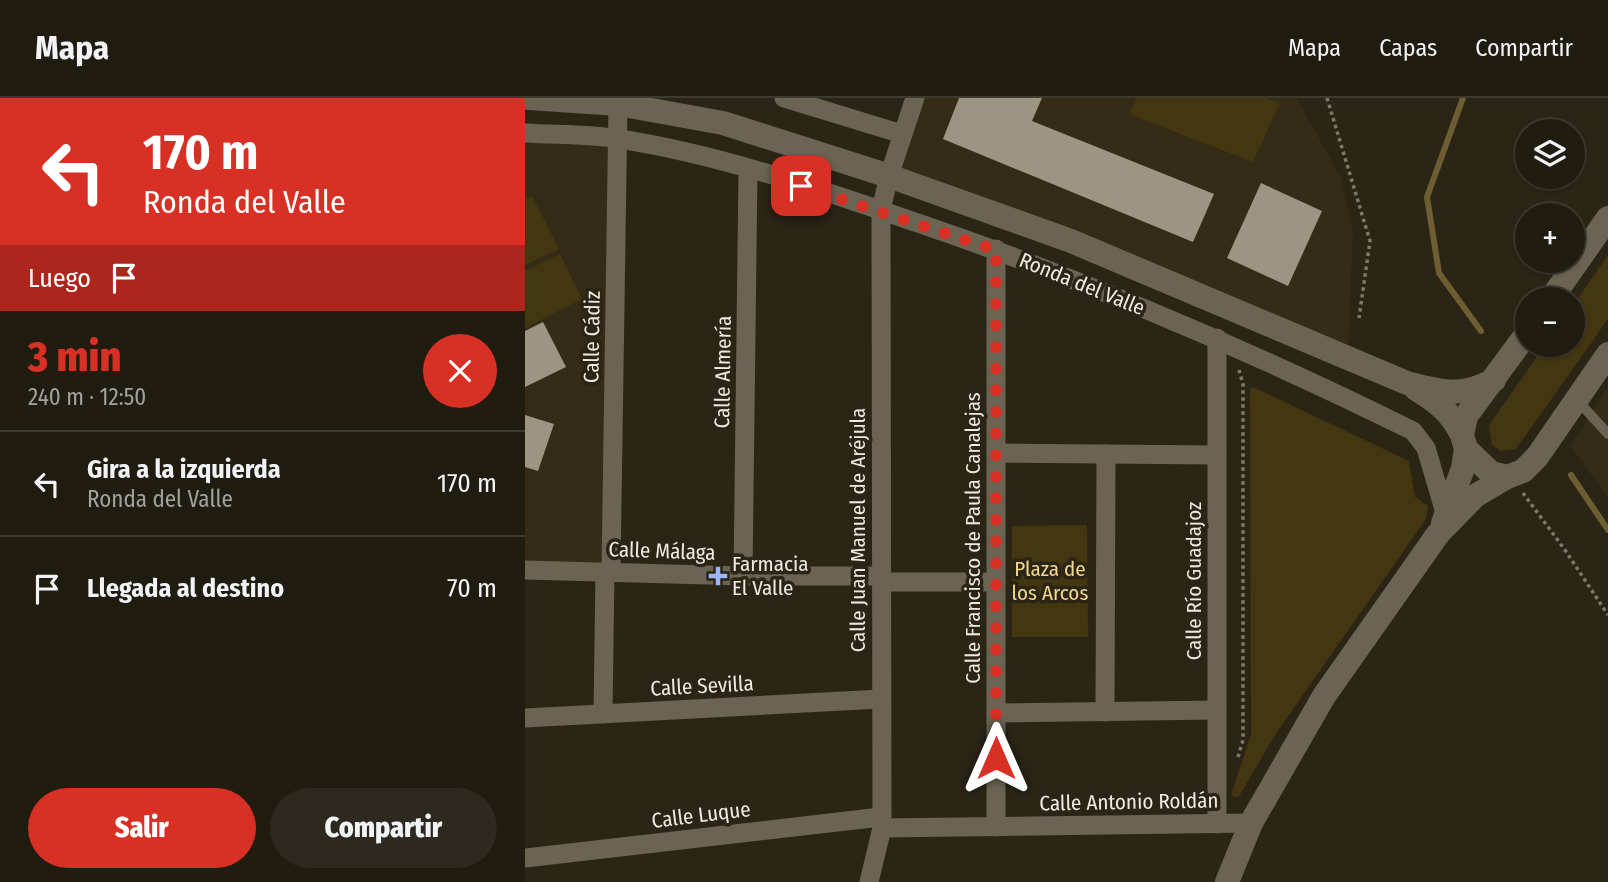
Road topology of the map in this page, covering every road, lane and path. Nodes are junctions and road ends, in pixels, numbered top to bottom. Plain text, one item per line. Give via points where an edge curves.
1 (529, 98) edge
2 (784, 98) edge
3 (915, 98) edge
4 (1327, 98) edge
5 (618, 104) junction
6 (525, 133) edge
7 (902, 134) junction
8 (618, 139) junction
9 (748, 169) junction
10 (889, 176) junction
11 (881, 210) junction
12 (1608, 218) edge
13 (996, 250) junction
14 (1559, 287) edge
15 (1359, 318) dead end
16 (1224, 342) junction
17 (1515, 350) edge
18 (1606, 361) edge
19 (1494, 380) junction
20 (1407, 383) junction
21 (1576, 400) junction
22 (1608, 434) edge
23 (1464, 442) junction
24 (996, 453) junction
25 (1106, 454) junction
26 (1217, 455) junction
27 (1507, 477) junction
28 (1442, 525) junction
29 (525, 570) edge
30 (608, 571) junction
31 (743, 576) junction
32 (881, 579) junction
33 (996, 582) junction
34 (1608, 615) edge
35 (881, 699) junction
36 (1217, 710) junction
37 (1105, 712) junction
38 (996, 713) junction
39 (603, 714) junction
40 (525, 718) edge
41 (1235, 767) dead end
42 (881, 822) junction
43 (1251, 823) junction
44 (1217, 824) junction
45 (996, 827) junction
46 (525, 858) edge
47 (869, 882) edge
48 (1227, 882) edge

1 - 5 street, Ronda del Valle
2 - 7 street
3 - 7 street, Calle Juan Manuel de Aréjula
4 - 15 path via 1370,241
5 - 8 street, Calle Cádiz
5 - 10 street, Ronda del Valle via 723,123
6 - 8 street, Ronda del Valle
7 - 10 street, Calle Juan Manuel de Aréjula
8 - 9 street, Ronda del Valle
8 - 30 street, Calle Cádiz
9 - 11 street, Ronda del Valle
9 - 31 street, Calle Almería
10 - 11 street, Calle Juan Manuel de Aréjula
10 - 20 street, Ronda del Valle via 1071,241
11 - 13 street, Ronda del Valle
11 - 32 street, Calle Juan Manuel de Aréjula
12 - 14 street
13 - 16 street, Ronda del Valle
13 - 24 street, Calle Francisco de Paula Canalejas
16 - 26 street, Calle Río Guadajoz
16 - 28 street, Ronda del Valle via 1413,431 1426,448
16 - 41 path via 1243,384 1243,740
17 - 19 street
18 - 21 street
19 - 20 street, Ronda del Valle via 1463,393
19 - 23 street via 1467,416
20 - 23 street, Ronda del Valle via 1441,405 1454,419
21 - 22 lane
21 - 27 street via 1537,457 1523,471
23 - 27 street, Ronda del Valle via 1491,473
23 - 28 street via 1463,468
24 - 25 street
24 - 33 street, Calle Francisco de Paula Canalejas
25 - 26 street
25 - 37 street
26 - 36 street, Calle Río Guadajoz
27 - 28 street via 1475,496
27 - 34 path via 1528,499
28 - 43 street via 1324,696
29 - 30 street, Calle Málaga
30 - 31 street, Calle Málaga
30 - 39 street, Calle Cádiz
31 - 32 street, Calle Málaga
32 - 33 street, Calle Málaga
32 - 35 street, Calle Juan Manuel de Aréjula
33 - 38 street, Calle Francisco de Paula Canalejas
35 - 39 street, Calle Sevilla
35 - 42 street, Calle Juan Manuel de Aréjula
36 - 37 street
36 - 44 street, Calle Río Guadajoz
37 - 38 street
38 - 45 street, Calle Francisco de Paula Canalejas
39 - 40 street, Calle Sevilla
42 - 45 street, Calle Antonio Roldán
42 - 46 street, Calle Luque
42 - 47 street, Calle Juan Manuel de Aréjula
43 - 44 street, Calle Antonio Roldán
43 - 48 street
44 - 45 street, Calle Antonio Roldán

